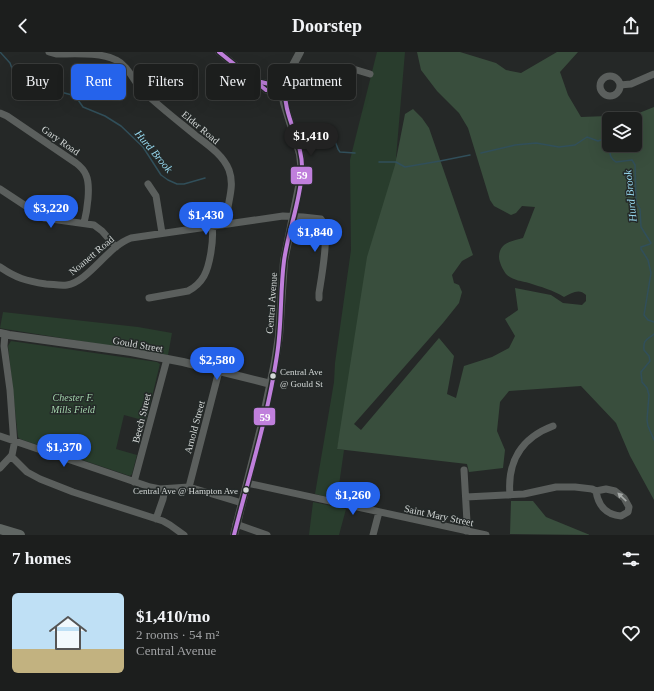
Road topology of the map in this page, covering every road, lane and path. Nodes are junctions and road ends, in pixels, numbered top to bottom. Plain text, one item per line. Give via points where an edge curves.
1 (49, 52) edge
2 (219, 52) edge
3 (300, 52) edge
4 (235, 64) edge
5 (294, 64) edge
6 (356, 70) edge
7 (370, 74) dead end
8 (654, 74) edge
9 (260, 84) edge
10 (620, 85) dead end
11 (268, 90) edge
12 (284, 100) edge
13 (0, 113) edge
14 (148, 184) dead end
15 (0, 189) edge
16 (294, 216) junction
17 (84, 223) junction
18 (227, 224) junction
19 (212, 226) junction
20 (162, 233) junction
21 (116, 247) junction
22 (0, 267) edge
23 (149, 298) dead end
24 (319, 298) dead end
25 (2, 334) edge
26 (167, 359) junction
27 (219, 371) junction
28 (271, 384) junction
29 (553, 426) dead end
30 (0, 436) edge
31 (14, 441) junction
32 (11, 456) junction
33 (0, 468) edge
34 (464, 470) dead end
35 (134, 482) junction
36 (247, 483) junction
37 (189, 487) junction
38 (165, 489) junction
39 (596, 491) junction
40 (510, 495) junction
41 (466, 497) junction
42 (242, 503) junction
43 (379, 512) junction
44 (156, 519) junction
45 (236, 524) junction
46 (0, 529) edge
47 (465, 532) edge
48 (20, 535) edge
49 (184, 535) edge
50 (234, 535) edge
51 (267, 535) edge
52 (373, 535) edge
53 (486, 535) edge

1 - 18 street, Elder Road via 105,56 120,62 144,92 218,154 231,178
2 - 4 street
3 - 5 main road, Central Avenue
6 - 7 street
8 - 10 street via 631,84
9 - 11 street
12 - 16 main road, Central Avenue via 302,165
13 - 17 street, Gary Road via 20,124 83,170 88,183
14 - 20 street via 156,196
15 - 17 street via 44,218
16 - 18 street, Noanett Road
16 - 24 street, Noanett Road via 324,222 325,246
16 - 28 main road, Central Avenue via 284,261 278,343
17 - 21 street via 99,229
18 - 19 street, Noanett Road
19 - 20 street, Noanett Road
19 - 23 street via 212,245 205,274 200,282 184,292
20 - 21 street, Noanett Road via 131,238
21 - 22 street, Noanett Road via 80,279 68,285 25,280
25 - 26 main road, Gould Street
25 - 31 street
26 - 27 main road, Gould Street
26 - 35 street, Beech Street
27 - 28 main road, Gould Street
27 - 37 street, Arnold Street
28 - 36 main road, Central Avenue
29 - 40 street via 532,437 516,457 510,474
30 - 31 street
31 - 32 street
31 - 35 street
32 - 33 street
32 - 44 street via 40,479
34 - 41 street
35 - 38 street
36 - 42 main road, Central Avenue
36 - 43 street, Saint Mary Street
37 - 38 street
37 - 42 street
38 - 44 street
39 -> 39 street via 598,502 608,512 621,516 630,509 617,492 606,489
39 - 40 street via 560,487
40 - 41 street
41 - 47 street
42 - 45 main road, Central Avenue
43 - 47 street, Saint Mary Street
43 - 52 street
44 - 49 street via 168,523
45 - 50 main road, Central Avenue
45 - 51 street
46 - 48 highway
47 - 53 street, Saint Mary Street

